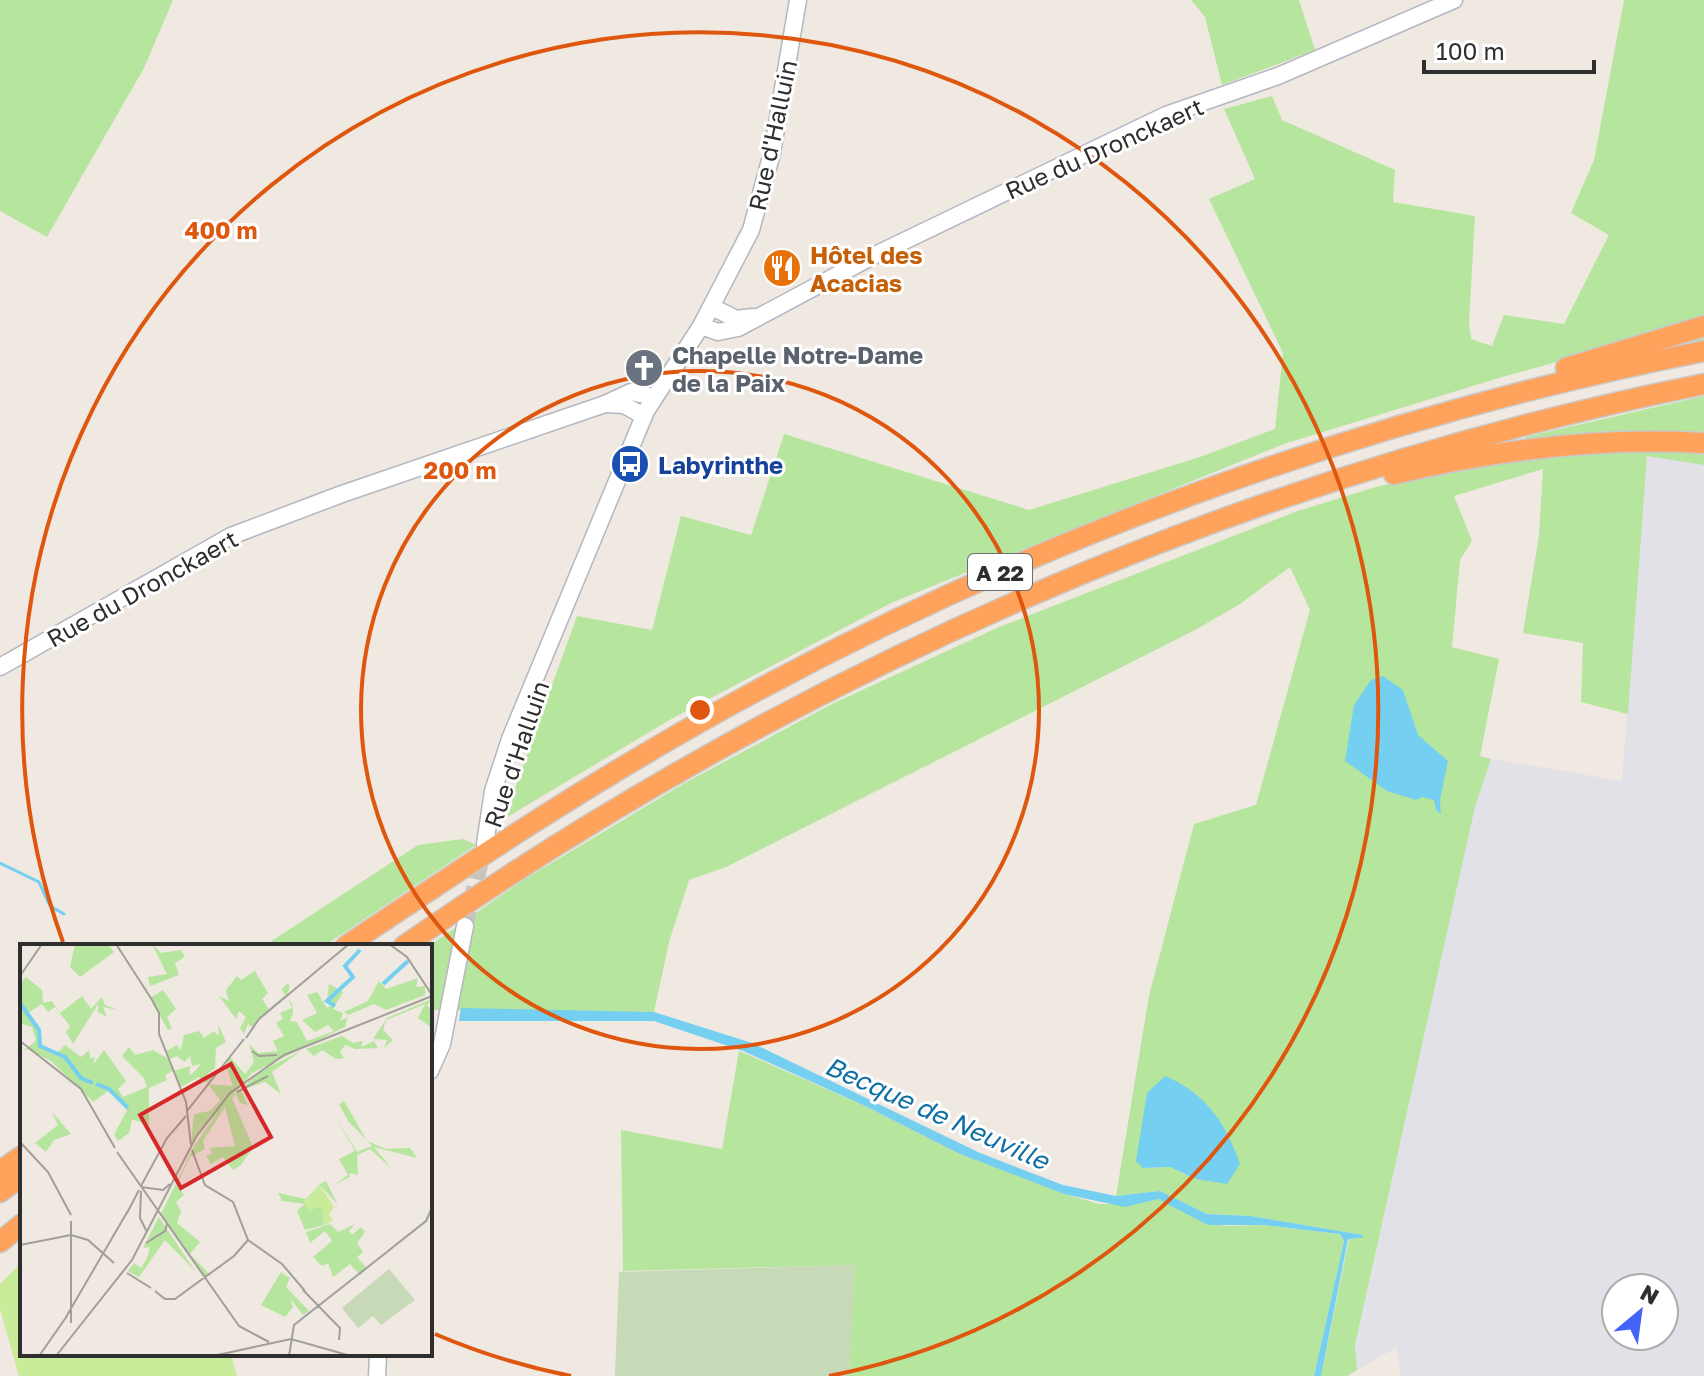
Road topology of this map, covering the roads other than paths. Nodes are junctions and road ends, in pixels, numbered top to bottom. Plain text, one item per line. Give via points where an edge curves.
1 (798, 0) edge
2 (1454, 0) edge
3 (712, 307) junction
4 (762, 314) junction
5 (701, 326) junction
6 (1704, 326) edge
7 (1704, 351) edge
8 (1704, 384) edge
9 (654, 397) junction
10 (605, 404) junction
11 (644, 416) junction
12 (1704, 443) edge
13 (1210, 489) junction
14 (1204, 525) junction
15 (565, 610) junction
16 (0, 667) edge
17 (465, 926) tunnel mouth
18 (349, 944) edge
19 (407, 944) edge
20 (458, 954) junction
21 (432, 1033) edge
22 (432, 1067) edge
23 (20, 1157) edge
24 (0, 1171) edge
25 (20, 1177) edge
26 (0, 1192) edge
27 (20, 1216) edge
28 (20, 1226) edge
29 (0, 1231) edge
30 (0, 1242) edge
31 (378, 1356) edge
32 (377, 1376) edge

1 - 3 main road, Rue d'Halluin via 763,196
2 - 4 main road, Rue du Dronckaert via 1278,76 1166,115
3 - 4 main road, Rue du Dronckaert via 736,319
3 - 5 main road, Rue d'Halluin
4 - 5 main road, Rue du Dronckaert via 730,331
5 - 9 main road, Rue d'Halluin
6 - 13 highway via 1344,434
7 - 13 highway, A 22 via 1468,406
8 - 14 highway, A 22 via 1477,437
9 - 10 main road, Rue du Dronckaert via 631,392
9 - 11 main road, Rue d'Halluin
10 - 11 main road via 624,405
10 - 16 main road, Rue du Dronckaert via 231,536
11 - 15 main road, Rue d'Halluin
12 - 14 highway via 1605,442 1494,454
13 - 18 highway, A 22 via 1000,572 764,687 593,785
14 - 19 highway, A 22 via 1002,606 792,708 621,805
15 - 15 main road, Rue d'Halluin via 499,770 485,844
17 - 20 main road
20 - 21 main road via 440,992
20 - 22 main road via 440,1050
23 - 24 highway
25 - 26 highway
27 - 29 highway
28 - 30 highway
31 - 32 main road

